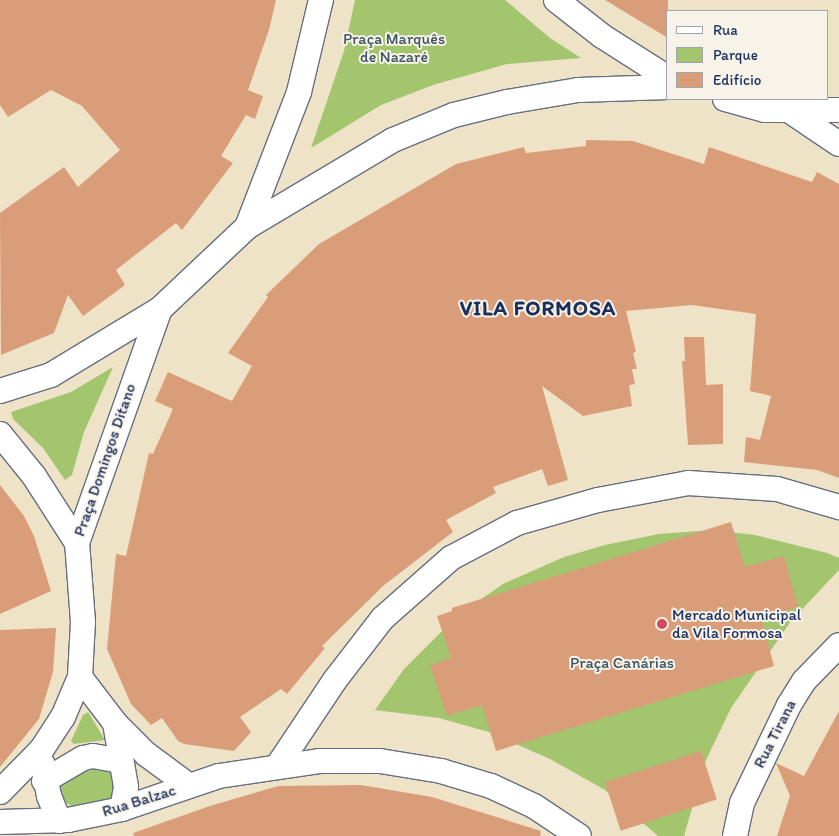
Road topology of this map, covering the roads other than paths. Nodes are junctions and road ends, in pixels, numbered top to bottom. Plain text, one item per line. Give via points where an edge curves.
1 (322, 0) edge
2 (556, 0) edge
3 (666, 77) edge
4 (666, 87) edge
5 (729, 100) edge
6 (839, 110) edge
7 (790, 111) junction
8 (839, 144) edge
9 (247, 227) junction
10 (160, 309) junction
11 (0, 391) edge
12 (0, 434) edge
13 (839, 507) edge
14 (77, 543) junction
15 (839, 645) edge
16 (80, 677) junction
17 (114, 723) junction
18 (42, 749) junction
19 (121, 761) junction
20 (278, 767) junction
21 (44, 781) junction
22 (188, 785) junction
23 (0, 792) edge
24 (122, 809) junction
25 (59, 820) junction
26 (0, 822) edge
27 (579, 836) edge
28 (735, 836) edge

1 - 9 street via 299,92
2 - 3 street via 602,36
4 - 9 street via 578,90 454,116 393,140
5 - 7 street via 765,110
6 - 7 street
7 - 8 street
9 - 10 street, Praça Domingos Ditano
10 - 11 street, Praça Domingos Ditano via 51,375
10 - 14 street, Praça Domingos Ditano
12 - 14 street, Praça Domingos Ditano via 34,476
13 - 20 street via 776,490 688,482 598,500 517,522 451,558 383,618 335,680
14 - 16 street via 83,622
15 - 28 street, Rua Tirana via 804,681 788,705 742,803
16 - 17 street
16 - 18 street via 63,717
17 - 19 street
17 - 22 street via 146,754
18 - 21 street
18 - 23 street
19 - 21 street via 93,756 83,758
19 - 24 street via 126,787
20 - 22 street, Rua Balzac via 219,776
20 - 27 street via 319,761 380,761 441,772 491,786 534,806
21 - 25 street
22 - 24 street, Rua Balzac
24 - 25 street, Rua Balzac
25 - 26 street, Rua Balzac

